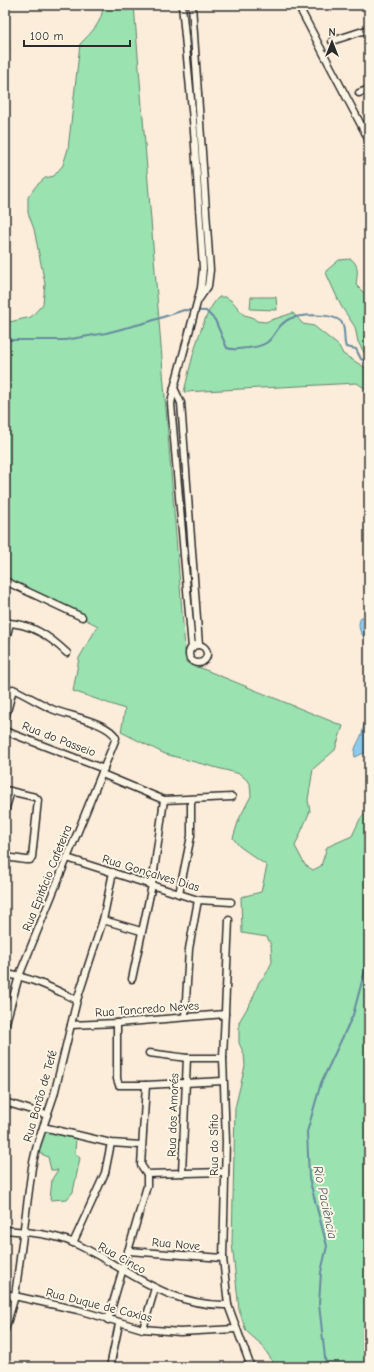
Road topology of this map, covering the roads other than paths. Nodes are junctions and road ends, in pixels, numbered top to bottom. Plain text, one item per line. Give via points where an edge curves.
1 (182, 5) edge
2 (192, 5) edge
3 (298, 5) edge
4 (369, 29) edge
5 (5, 39) edge
6 (186, 39) junction
7 (193, 39) junction
8 (332, 41) dead end
9 (5, 53) edge
10 (191, 54) junction
11 (369, 89) edge
12 (359, 93) dead end
13 (369, 140) edge
14 (174, 388) junction
15 (5, 581) edge
16 (82, 617) dead end
17 (8, 623) edge
18 (5, 643) edge
19 (199, 645) junction
20 (192, 648) junction
21 (67, 653) dead end
22 (5, 719) edge
23 (5, 731) edge
24 (103, 771) junction
25 (8, 791) edge
26 (232, 797) dead end
27 (164, 800) junction
28 (191, 800) junction
29 (5, 811) edge
30 (5, 857) edge
31 (67, 858) junction
32 (113, 872) junction
33 (152, 885) junction
34 (179, 894) junction
35 (198, 900) junction
36 (231, 902) dead end
37 (103, 920) junction
38 (229, 920) dead end
39 (141, 931) junction
40 (5, 974) edge
41 (19, 976) junction
42 (132, 978) dead end
43 (77, 1000) junction
44 (225, 1014) junction
45 (185, 1017) junction
46 (117, 1023) junction
47 (71, 1025) junction
48 (5, 1026) edge
49 (148, 1053) dead end
50 (187, 1058) junction
51 (223, 1058) junction
52 (223, 1081) junction
53 (186, 1084) junction
54 (146, 1085) junction
55 (5, 1102) edge
56 (47, 1115) junction
57 (43, 1127) junction
58 (111, 1143) junction
59 (141, 1146) junction
60 (182, 1172) junction
61 (225, 1172) junction
62 (147, 1174) junction
63 (5, 1230) edge
64 (24, 1232) junction
65 (73, 1243) junction
66 (128, 1251) junction
67 (223, 1258) junction
68 (122, 1270) junction
69 (155, 1288) junction
70 (5, 1294) edge
71 (15, 1296) junction
72 (228, 1305) junction
73 (108, 1320) junction
74 (119, 1324) junction
75 (143, 1329) junction
76 (235, 1329) junction
77 (5, 1330) edge
78 (110, 1367) edge
79 (251, 1367) edge

1 - 6 street
2 - 7 street
3 - 13 street
4 - 8 street
5 - 9 street
6 - 7 street
6 - 10 street
7 - 10 street
10 - 14 street via 202,193 203,268 197,302
11 - 12 street
14 - 19 street via 181,404
14 - 20 street via 172,420
15 - 16 street
17 - 18 street
17 - 21 street via 43,632
19 - 20 street
19 - 20 street via 207,653 202,662 192,660 189,654
22 - 24 street, Rua Epitácio Cafeteira via 13,689 52,709 110,731 116,735 116,741
23 - 24 street, Rua do Passeio
24 - 27 street, Rua do Passeio via 134,788
24 - 31 street, Rua Epitácio Cafeteira
25 - 29 street
25 - 30 street via 35,797 38,803 32,857 30,860
26 - 28 street, Rua do Passeio
27 - 28 street, Rua do Passeio
27 - 33 street
28 - 34 street via 191,836
31 - 32 street, Rua Gonçalves Dias
31 - 41 street, Rua Epitácio Cafeteira
32 - 33 street, Rua Gonçalves Dias
32 - 37 street, Rua Barão de Tefé
33 - 34 street, Rua Gonçalves Dias
33 - 39 street
34 - 35 street, Rua Gonçalves Dias
35 - 36 street, Rua Gonçalves Dias
35 - 45 street via 189,949
37 - 39 street
37 - 43 street, Rua Barão de Tefé
38 - 44 street, Rua do Sítio
39 - 42 street
40 - 41 street
41 - 43 street
41 - 48 street, Rua Epitácio Cafeteira
43 - 47 street, Rua Barão de Tefé
44 - 45 street, Rua Tancredo Neves
44 - 51 street, Rua do Sítio
45 - 46 street, Rua Tancredo Neves
46 - 47 street, Rua Tancredo Neves
46 - 54 street via 119,1085
47 - 56 street, Rua Barão de Tefé
49 - 50 street
50 - 51 street
50 - 53 street, Rua dos Amorés
51 - 52 street, Rua do Sítio
52 - 53 street
52 - 61 street, Rua do Sítio
53 - 54 street
53 - 60 street, Rua dos Amorés
54 - 59 street
55 - 56 street
56 - 57 street, Rua Barão de Tefé
57 - 58 street
57 - 64 street, Rua Barão de Tefé via 32,1167
58 - 59 street
58 - 65 street via 105,1173
59 - 62 street via 141,1164
60 - 61 street
60 - 62 street
61 - 67 street, Rua do Sítio
62 - 66 street via 147,1186
63 - 64 street, Rua Cinco
64 - 65 street, Rua Cinco
64 - 71 street, Rua Barão de Tefé
65 - 68 street, Rua Cinco
66 - 67 street, Rua Nove
66 - 68 street
67 - 72 street, Rua do Sítio
68 - 69 street, Rua Cinco
68 - 73 street
69 - 72 street, Rua Cinco via 189,1302 209,1306
69 - 75 street
70 - 71 street, Rua Duque de Caxias
71 - 73 street, Rua Duque de Caxias via 78,1310
71 - 77 street, Rua Barão de Tefé
72 - 76 street, Rua do Sítio
73 - 74 street, Rua Duque de Caxias
74 - 75 street, Rua Duque de Caxias
74 - 78 street
75 - 76 street, Rua Duque de Caxias via 180,1332
76 - 79 street, Rua do Sítio

